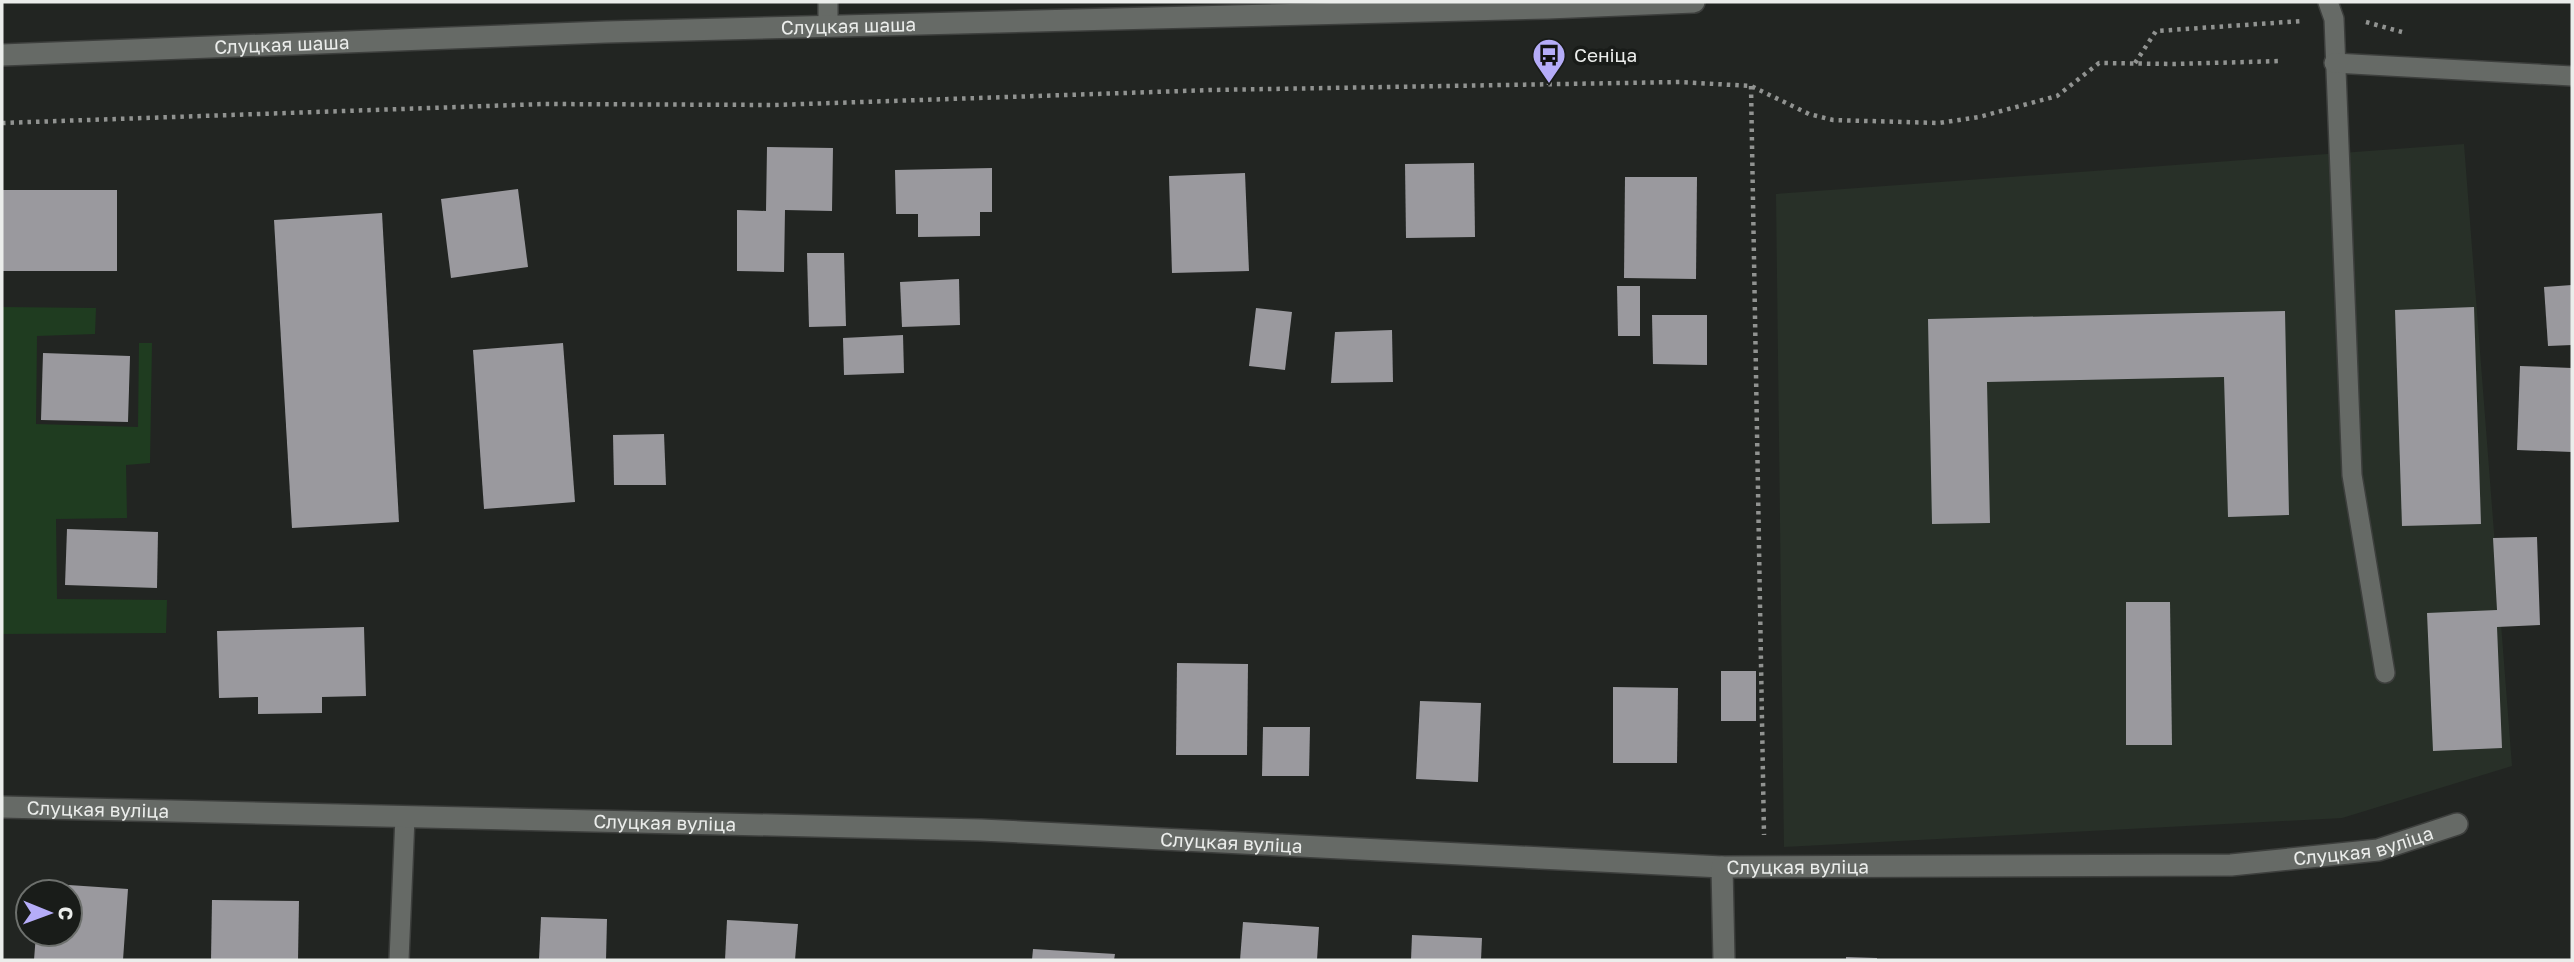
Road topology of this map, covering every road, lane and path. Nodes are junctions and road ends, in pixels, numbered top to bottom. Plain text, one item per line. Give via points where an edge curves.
1 (828, 2) edge
2 (1694, 2) edge
3 (1548, 8) junction
4 (2331, 10) edge
5 (828, 26) junction
6 (2, 55) edge
7 (2281, 61) dead end
8 (2334, 63) junction
9 (2134, 64) junction
10 (2572, 76) edge
11 (1549, 85) junction
12 (1751, 86) junction
13 (2, 123) edge
14 (2385, 673) dead end
15 (2, 807) edge
16 (405, 817) junction
17 (2457, 824) dead end
18 (1722, 867) junction
19 (1764, 867) junction
20 (399, 960) edge
21 (1724, 960) edge

1 - 5 lane
2 - 3 street, Слуцкая шаша
3 - 5 street, Слуцкая шаша
3 - 11 path
4 - 8 lane
4 - 9 path via 2157,31
5 - 6 street, Слуцкая шаша
7 - 9 path
8 - 10 lane
8 - 14 lane via 2352,475
9 - 12 path via 2099,63 2057,96 1979,117 1939,122 1833,120 1809,114
11 - 12 path via 1680,82
11 - 13 path via 1211,90 775,105 544,104
12 - 19 path
15 - 16 street, Слуцкая вуліца
16 - 18 street, Слуцкая вуліца via 981,830
16 - 20 lane
17 - 19 street, Слуцкая вуліца via 2378,850 2231,865
18 - 19 street, Слуцкая вуліца
18 - 21 street

